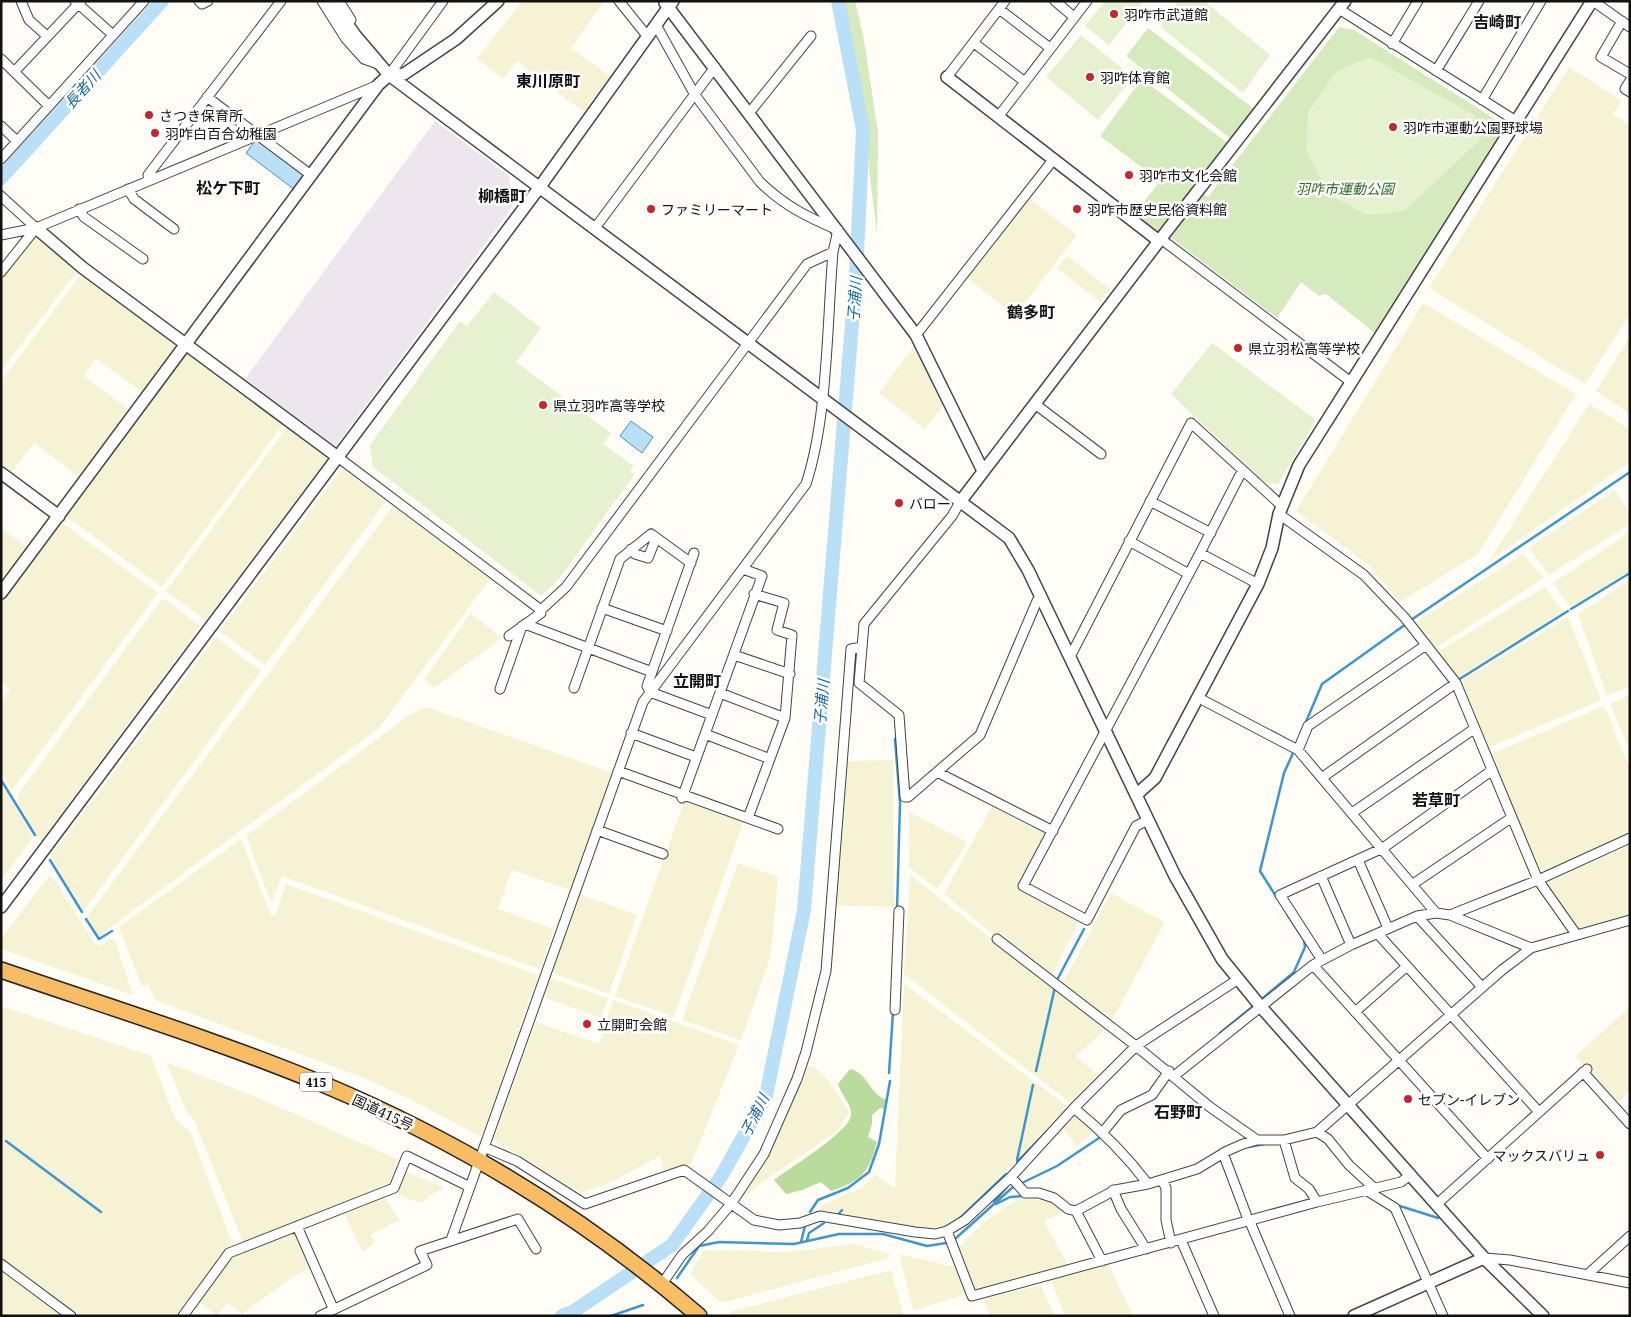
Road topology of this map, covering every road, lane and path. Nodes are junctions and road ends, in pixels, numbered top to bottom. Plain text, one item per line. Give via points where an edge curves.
1 (21, 1) edge
2 (144, 1) edge
3 (199, 1) edge
4 (208, 1) edge
5 (281, 1) edge
6 (322, 1) edge
7 (332, 1) edge
8 (339, 1) edge
9 (443, 1) edge
10 (498, 1) edge
11 (619, 1) edge
12 (1005, 1) edge
13 (1055, 1) edge
14 (1087, 1) edge
15 (1418, 1) edge
16 (1479, 1) edge
17 (1541, 1) edge
18 (78, 2) edge
19 (1598, 2) edge
20 (668, 3) edge
21 (1342, 5) edge
22 (999, 10) junction
23 (1074, 17) junction
24 (1626, 24) edge
25 (656, 26) junction
26 (47, 36) junction
27 (113, 36) junction
28 (811, 36) dead end
29 (648, 37) junction
30 (974, 42) junction
31 (1392, 44) junction
32 (1050, 48) junction
33 (1, 59) edge
34 (378, 64) junction
35 (715, 67) junction
36 (15, 71) junction
37 (1436, 72) junction
38 (1630, 74) edge
39 (389, 75) junction
40 (947, 77) joint
41 (1630, 81) edge
42 (1025, 82) junction
43 (378, 85) junction
44 (1630, 92) edge
45 (695, 95) junction
46 (207, 97) junction
47 (1482, 100) junction
48 (50, 106) junction
49 (750, 112) junction
50 (998, 118) junction
51 (1516, 122) junction
52 (1, 126) edge
53 (257, 135) junction
54 (17, 141) junction
55 (1, 160) edge
56 (1054, 160) junction
57 (312, 175) junction
58 (150, 180) junction
59 (539, 188) junction
60 (128, 189) junction
61 (4, 199) edge
62 (79, 209) junction
63 (36, 228) junction
64 (594, 228) junction
65 (174, 229) dead end
66 (838, 230) junction
67 (1, 235) edge
68 (1160, 240) junction
69 (832, 252) junction
70 (143, 259) dead end
71 (1, 272) edge
72 (916, 335) junction
73 (749, 344) junction
74 (186, 345) junction
75 (1351, 382) junction
76 (825, 400) junction
77 (1035, 404) junction
78 (1101, 454) dead end
79 (338, 458) junction
80 (983, 471) junction
81 (1242, 471) junction
82 (1, 473) edge
83 (1150, 501) junction
84 (960, 502) junction
85 (1280, 510) junction
86 (58, 516) junction
87 (1211, 533) junction
88 (656, 538) junction
89 (1129, 541) junction
90 (631, 550) junction
91 (1200, 553) junction
92 (694, 554) dead end
93 (691, 563) junction
94 (743, 568) junction
95 (1189, 574) junction
96 (1258, 584) junction
97 (1, 593) edge
98 (754, 594) junction
99 (1041, 596) junction
100 (602, 608) junction
101 (541, 610) junction
102 (523, 625) junction
103 (667, 631) junction
104 (509, 636) dead end
105 (1426, 645) junction
106 (862, 647) junction
107 (588, 648) junction
108 (734, 654) junction
109 (1070, 657) junction
110 (652, 672) junction
111 (790, 674) junction
112 (1456, 683) junction
113 (574, 688) dead end
114 (500, 689) dead end
115 (650, 692) junction
116 (720, 693) junction
117 (1197, 697) junction
118 (712, 715) junction
119 (785, 718) junction
120 (1474, 729) junction
121 (1106, 732) junction
122 (631, 733) junction
123 (705, 734) junction
124 (1298, 750) junction
125 (696, 757) junction
126 (770, 759) junction
127 (1491, 771) junction
128 (618, 772) junction
129 (937, 772) junction
130 (1323, 777) junction
131 (1136, 795) junction
132 (682, 796) junction
133 (1352, 813) junction
134 (748, 818) junction
135 (1511, 818) junction
136 (1148, 820) junction
137 (778, 829) dead end
138 (597, 830) junction
139 (1053, 831) junction
140 (1630, 838) edge
141 (1383, 848) junction
142 (663, 854) dead end
143 (1358, 860) junction
144 (1321, 876) junction
145 (1538, 880) junction
146 (1413, 884) junction
147 (1, 907) edge
148 (900, 911) dead end
149 (1436, 913) junction
150 (1450, 915) junction
151 (1417, 916) junction
152 (1630, 920) edge
153 (1388, 928) junction
154 (1378, 934) junction
155 (1576, 934) junction
156 (997, 939) dead end
157 (1351, 945) junction
158 (1531, 948) junction
159 (1317, 962) junction
160 (1406, 967) junction
161 (1, 970) edge
162 (1237, 980) junction
163 (1482, 988) junction
164 (1261, 1007) junction
165 (895, 1010) dead end
166 (1355, 1012) junction
167 (1450, 1016) junction
168 (1136, 1046) junction
169 (1398, 1062) junction
170 (1171, 1074) junction
171 (1348, 1104) junction
172 (1074, 1108) junction
173 (1538, 1112) junction
174 (1630, 1124) edge
175 (1103, 1132) junction
176 (1317, 1132) junction
177 (1257, 1140) junction
178 (1284, 1140) junction
179 (484, 1147) junction
180 (1223, 1153) junction
181 (1488, 1159) junction
182 (479, 1161) junction
183 (1410, 1175) junction
184 (1011, 1177) junction
185 (1162, 1180) junction
186 (1148, 1184) junction
187 (470, 1187) junction
188 (1370, 1189) junction
189 (1113, 1190) junction
190 (730, 1202) junction
191 (1317, 1202) junction
192 (1437, 1204) junction
193 (1076, 1211) junction
194 (1249, 1222) junction
195 (296, 1226) junction
196 (948, 1231) junction
197 (1630, 1236) edge
198 (451, 1240) junction
199 (1181, 1240) junction
200 (1171, 1243) junction
201 (536, 1249) dead end
202 (1146, 1250) junction
203 (1484, 1258) junction
204 (1102, 1261) junction
205 (1, 1264) edge
206 (1587, 1275) junction
207 (659, 1281) junction
208 (1429, 1283) junction
209 (1630, 1283) edge
210 (333, 1308) junction
211 (1362, 1314) edge
212 (71, 1316) edge
213 (183, 1316) edge
214 (320, 1316) edge
215 (699, 1316) edge
216 (1214, 1316) edge
217 (1290, 1316) edge
218 (1443, 1316) edge
219 (1544, 1316) edge

1 - 26 street via 29,20
2 - 27 street
3 - 4 street via 202,4
5 - 46 street
6 - 34 street via 346,39 364,59
7 - 34 street
8 - 34 street
9 - 39 street
10 - 39 street via 467,30 404,74
11 - 29 street
12 - 22 street
13 - 23 street
14 - 23 street
15 - 31 street
16 - 37 street
17 - 47 street
18 - 26 street
18 - 27 street
19 - 24 street
19 - 51 street
20 - 25 street
20 - 35 street
21 - 31 street
21 - 68 street
22 - 30 street
22 - 32 street
23 - 32 street
24 - 38 street via 1601,57
25 - 29 street
25 - 45 street
26 - 36 street
27 - 48 street
28 - 49 street
29 - 59 street
30 - 40 street
30 - 42 street
31 - 37 street
32 - 42 street
33 - 36 street
34 - 39 street
35 - 45 street
35 - 49 street
36 - 48 street
37 - 47 street
39 - 43 street
39 - 59 street
40 - 50 street
41 - 44 street via 1625,89
42 - 50 street
43 - 53 street
43 - 57 street
45 - 64 street
45 - 66 street via 772,194 800,214
46 - 53 street
46 - 58 street via 148,175
47 - 51 street
48 - 54 street
49 - 66 street
50 - 56 street
51 - 75 street
52 - 54 street
53 - 57 street
53 - 58 street
54 - 55 street
56 - 68 street
56 - 72 street
57 - 74 street
58 - 60 street
59 - 64 street
59 - 79 street
60 - 62 street
60 - 65 street via 134,199
61 - 63 street
62 - 63 street
62 - 70 street
63 - 67 street
63 - 71 street
63 - 74 street via 67,256
64 - 73 street
66 - 69 street
66 - 72 street
68 - 75 street
68 - 77 street
69 - 73 street via 807,264
69 - 76 street
72 - 80 street
73 - 76 street
73 - 101 street via 566,587
74 - 79 street
74 - 86 street
75 - 85 street via 1299,465
76 - 84 street
76 - 94 street via 806,484
77 - 78 street
77 - 80 street
79 - 101 street
79 - 147 street
80 - 84 street
81 - 83 street via 1191,423
81 - 85 street
81 - 87 street
82 - 86 street
83 - 87 street
83 - 89 street
84 - 99 street via 1009,538
84 - 106 street via 952,516 868,616
85 - 96 street via 1272,548
85 - 105 street via 1364,575
86 - 97 street
87 - 91 street
88 - 90 street via 651,534
88 - 90 street via 648,558
88 - 93 street
89 - 95 street
89 - 109 street
90 - 100 street via 620,559
91 - 95 street
91 - 96 street
92 - 93 street
93 - 103 street
94 - 98 street via 762,576
94 - 115 street
95 - 121 street
96 - 117 street
98 - 108 street
98 - 111 street via 784,603 777,630 792,634
99 - 109 street
99 - 129 street via 1036,601 980,735
100 - 103 street
100 - 107 street
101 - 102 street
102 - 104 street
102 - 107 street
102 - 114 street
103 - 110 street
105 - 112 street
105 - 124 street via 1308,726
106 - 129 street via 859,683 899,715 905,798
106 - 190 street via 851,649 826,971 816,1018 797,1079 764,1154
107 - 110 street
107 - 113 street
108 - 111 street
108 - 116 street
109 - 121 street
110 - 115 street via 647,686
111 - 119 street
112 - 120 street
112 - 130 street
115 - 118 street
115 - 122 street
116 - 118 street
116 - 119 street
117 - 124 street
117 - 131 street via 1154,778
118 - 123 street
119 - 126 street
120 - 127 street
120 - 133 street
121 - 131 street
121 - 139 street
122 - 125 street
122 - 128 street
123 - 125 street
123 - 126 street
124 - 130 street
125 - 132 street
126 - 134 street
127 - 135 street
127 - 141 street
128 - 132 street
128 - 138 street
129 - 139 street
130 - 133 street
131 - 136 street
132 - 134 street
133 - 141 street
134 - 137 street
135 - 145 street
135 - 146 street
136 - 139 street via 1136,826 1087,920 1023,886
136 - 162 street via 1208,937
138 - 142 street
138 - 179 street
140 - 145 street
141 - 143 street
141 - 146 street
143 - 144 street
143 - 153 street
144 - 157 street
144 - 159 street via 1280,895
145 - 150 street
145 - 155 street
146 - 149 street
148 - 165 street
149 - 150 street
149 - 151 street
150 - 158 street
151 - 153 street
151 - 163 street
152 - 155 street
153 - 154 street
154 - 157 street
154 - 160 street
155 - 158 street
156 - 168 street
157 - 159 street
158 - 163 street
159 - 164 street
159 - 166 street
160 - 166 street
160 - 167 street
161 - 182 highway, 国道415号 / 415 via 184,1031 325,1085
162 - 164 street
162 - 168 street
163 - 167 street
164 - 170 street
164 - 171 street
166 - 169 street
167 - 169 street
167 - 173 street
168 - 170 street
168 - 172 street
169 - 171 street
169 - 181 street
170 - 175 street via 1152,1095 1121,1110
170 - 177 street
171 - 176 street
171 - 183 street
172 - 175 street
172 - 184 street
173 - 174 street via 1585,1071
173 - 181 street
175 - 186 street
176 - 178 street
176 - 188 street via 1328,1139
177 - 178 street
177 - 180 street
178 - 191 street via 1295,1178 1309,1189
179 - 182 street
179 - 190 street via 517,1161 585,1204 684,1170
180 - 185 street via 1197,1169
180 - 194 street
181 - 192 street
182 - 187 street
182 - 207 highway, 国道415号 / 415 via 543,1199
183 - 188 street via 1402,1182
183 - 192 street
184 - 193 street via 1025,1193 1054,1198
184 - 196 street via 965,1220
185 - 186 street
185 - 200 street via 1166,1188 1166,1220
186 - 189 street
187 - 195 street via 408,1156 394,1188
187 - 198 street
188 - 191 street
188 - 208 street via 1395,1208
189 - 193 street
189 - 202 street
190 - 196 street via 754,1220 779,1225 800,1223 820,1216 915,1232 935,1234
190 - 207 street via 708,1231
191 - 194 street
192 - 203 street
193 - 204 street
194 - 199 street
194 - 217 street
195 - 210 street
195 - 213 street via 229,1253
196 - 204 street via 972,1296
197 - 206 street
198 - 201 street via 518,1219
198 - 210 street via 420,1251 427,1264
199 - 200 street
199 - 216 street
200 - 202 street
202 - 204 street
203 - 206 street
203 - 208 street
203 - 219 street
205 - 212 street
206 - 209 street
207 - 215 highway, 国道415号 / 415
208 - 211 street
208 - 218 street
210 - 214 street

